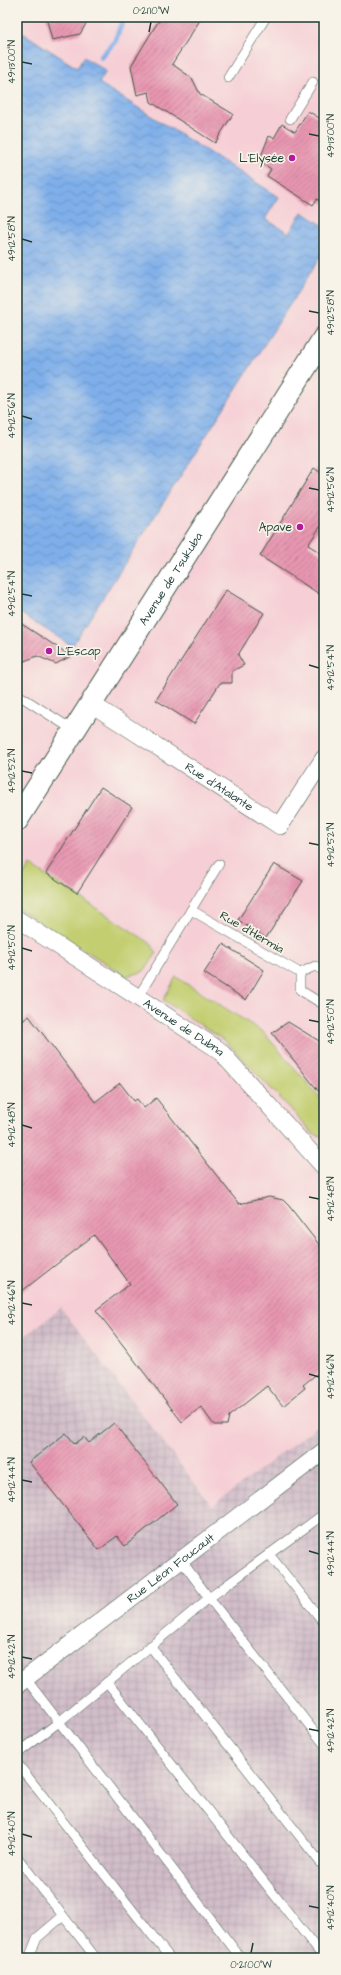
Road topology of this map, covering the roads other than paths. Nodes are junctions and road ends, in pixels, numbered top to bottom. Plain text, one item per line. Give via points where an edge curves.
1 (266, 17) edge
2 (228, 78) dead end
3 (313, 82) dead end
4 (290, 118) dead end
5 (324, 338) edge
6 (17, 694) edge
7 (90, 703) junction
8 (73, 730) junction
9 (324, 758) edge
10 (17, 820) edge
11 (219, 864) dead end
12 (191, 910) junction
13 (17, 918) edge
14 (324, 971) edge
15 (300, 973) junction
16 (138, 997) junction
17 (324, 1005) edge
18 (322, 1159) edge
19 (324, 1451) edge
20 (324, 1514) edge
21 (269, 1554) junction
22 (181, 1560) junction
23 (209, 1598) junction
24 (324, 1623) edge
25 (150, 1646) junction
26 (21, 1682) edge
27 (107, 1682) junction
28 (59, 1722) junction
29 (324, 1744) edge
30 (17, 1754) edge
31 (17, 1763) edge
32 (17, 1857) edge
33 (324, 1867) edge
34 (63, 1916) junction
35 (29, 1958) edge
36 (96, 1958) edge
37 (170, 1958) edge
38 (242, 1958) edge
39 (324, 1958) edge

1 - 2 lane
3 - 4 lane
5 - 7 street, Avenue de Tsukuba
6 - 8 lane
7 - 8 street, Avenue de Tsukuba
7 - 9 street, Rue d'Atalante via 280,826
8 - 10 street, Avenue de Tsukuba
11 - 12 lane
12 - 15 lane, Rue d'Hermia
12 - 16 lane
13 - 16 street, Avenue de Dubna
14 - 15 lane via 315,966
15 - 17 lane via 300,990
16 - 18 street, Avenue de Dubna via 219,1050
19 - 22 street, Rue Léon Foucault
20 - 21 lane
21 - 23 lane
21 - 24 lane
22 - 23 lane
22 - 26 street, Rue Léon Foucault
23 - 25 lane
23 - 29 lane
25 - 27 lane
25 - 33 lane
26 - 28 lane
27 - 28 lane
27 - 39 lane
28 - 30 lane
28 - 38 lane
31 - 37 lane
32 - 34 lane
34 - 35 lane via 37,1938
34 - 36 lane

